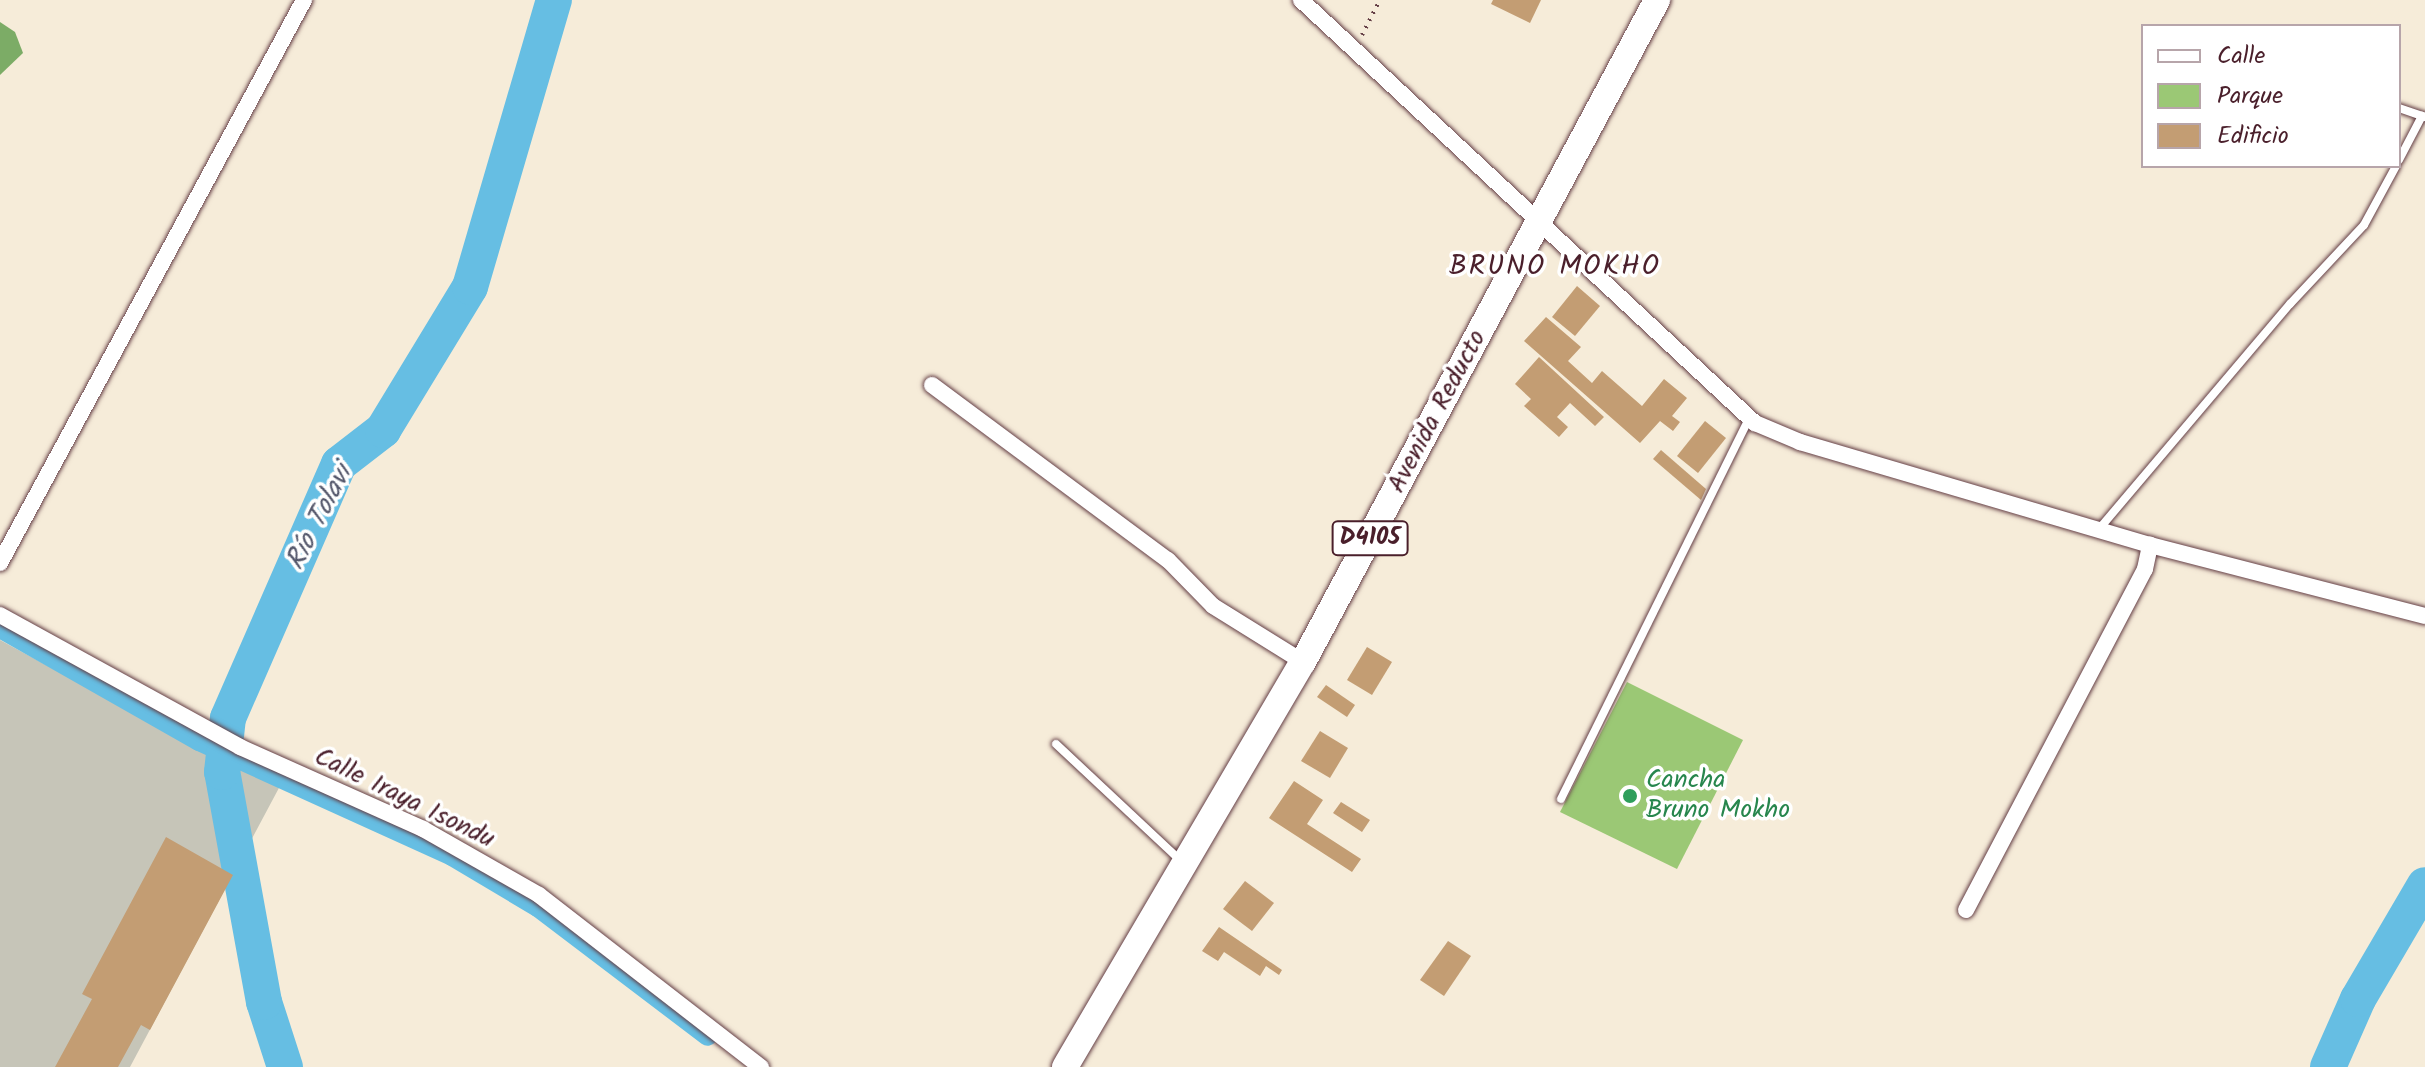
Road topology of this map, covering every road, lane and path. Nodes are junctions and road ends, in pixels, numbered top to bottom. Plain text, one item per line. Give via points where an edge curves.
1 (304, 0) edge
2 (1301, 0) edge
3 (1380, 0) edge
4 (1657, 0) edge
5 (1354, 51) junction
6 (2401, 109) edge
7 (2424, 117) edge
8 (2401, 157) edge
9 (2395, 168) edge
10 (1540, 223) junction
11 (932, 385) dead end
12 (1750, 418) junction
13 (2098, 530) junction
14 (2150, 545) junction
15 (0, 563) edge
16 (0, 615) edge
17 (2425, 616) edge
18 (1303, 662) junction
19 (1056, 744) dead end
20 (1561, 799) dead end
21 (1184, 863) junction
22 (1966, 910) dead end
23 (761, 1067) edge
24 (1065, 1067) edge

1 - 15 street
2 - 5 street
3 - 5 path
4 - 10 main road, Avenida Reducto / D4105
5 - 10 street
6 - 7 lane
7 - 8 lane
9 - 13 lane via 2364,225
10 - 12 street
10 - 18 main road, Avenida Reducto / D4105
11 - 18 street via 1168,560 1213,606
12 - 13 street via 1800,442
12 - 20 lane
13 - 14 street
14 - 17 street
14 - 22 street via 2145,569
16 - 23 street, Calle Iraya Isondu via 240,747 423,829 539,895
18 - 21 main road, Avenida Reducto / D4105
19 - 21 lane
21 - 24 main road, Avenida Reducto / D4105

